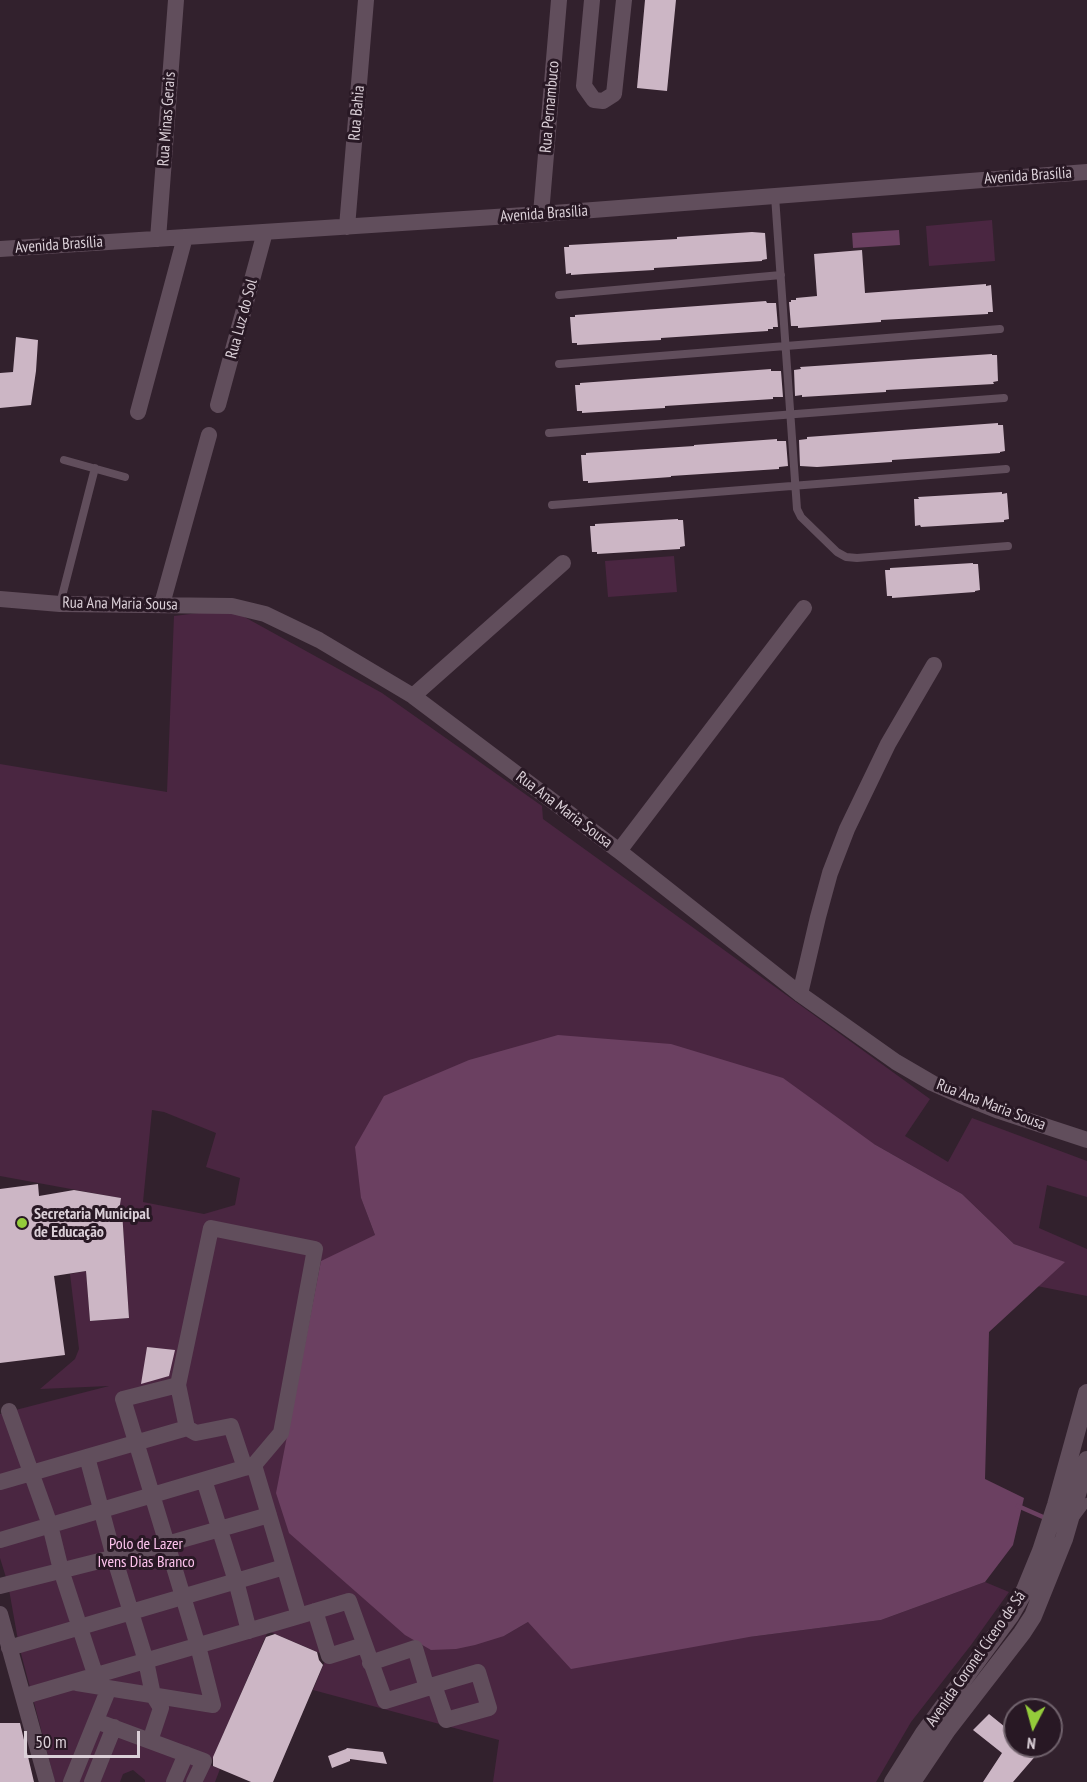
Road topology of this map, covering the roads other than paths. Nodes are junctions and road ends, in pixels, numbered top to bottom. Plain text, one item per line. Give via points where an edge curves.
1 (176, 0) edge
2 (366, 0) edge
3 (559, 0) edge
4 (592, 0) edge
5 (624, 0) edge
6 (1087, 172) edge
7 (776, 196) junction
8 (541, 214) junction
9 (347, 227) junction
10 (265, 232) junction
11 (185, 237) junction
12 (158, 239) junction
13 (0, 249) edge
14 (781, 275) junction
15 (559, 295) dead end
16 (1000, 329) dead end
17 (786, 346) junction
18 (559, 364) dead end
19 (1004, 398) dead end
20 (218, 405) dead end
21 (138, 412) dead end
22 (791, 414) junction
23 (549, 433) dead end
24 (209, 435) dead end
25 (64, 459) dead end
26 (95, 468) junction
27 (1006, 468) dead end
28 (125, 477) dead end
29 (795, 486) junction
30 (552, 505) dead end
31 (1008, 546) dead end
32 (563, 563) dead end
33 (0, 599) edge
34 (60, 603) junction
35 (162, 604) junction
36 (804, 608) dead end
37 (934, 665) dead end
38 (413, 696) junction
39 (619, 851) junction
40 (800, 994) junction
41 (1087, 1140) edge
42 (178, 1385) junction
43 (1087, 1393) edge
44 (9, 1411) dead end
45 (187, 1428) junction
46 (136, 1442) junction
47 (87, 1457) junction
48 (1087, 1460) edge
49 (250, 1466) junction
50 (32, 1473) junction
51 (204, 1480) junction
52 (0, 1482) edge
53 (153, 1495) junction
54 (1087, 1502) edge
55 (101, 1510) junction
56 (269, 1515) junction
57 (50, 1525) junction
58 (1068, 1525) junction
59 (220, 1529) junction
60 (0, 1540) edge
61 (167, 1544) junction
62 (114, 1557) junction
63 (284, 1567) junction
64 (61, 1570) junction
65 (237, 1581) junction
66 (0, 1586) edge
67 (183, 1597) junction
68 (315, 1611) junction
69 (131, 1612) junction
70 (0, 1614) edge
71 (299, 1616) junction
72 (79, 1627) junction
73 (249, 1631) junction
74 (364, 1645) junction
75 (198, 1646) junction
76 (9, 1648) junction
77 (147, 1661) junction
78 (370, 1663) junction
79 (102, 1683) junction
80 (153, 1695) junction
81 (24, 1698) junction
82 (96, 1721) junction
83 (114, 1727) junction
84 (150, 1741) junction
85 (186, 1754) junction
86 (911, 1773) edge
87 (47, 1782) edge
88 (71, 1782) edge
89 (92, 1782) edge
90 (174, 1782) edge
91 (194, 1782) edge
92 (892, 1782) edge

1 - 12 street, Rua Minas Gerais
2 - 9 street, Rua Bahia
3 - 8 street, Rua Pernambuco
4 - 5 street via 584,86 594,100 603,101 614,94
6 - 7 street, Avenida Brasília
7 - 8 street, Avenida Brasília
7 - 14 lane
8 - 9 street, Avenida Brasília
9 - 10 street, Avenida Brasília
10 - 11 street, Avenida Brasília
10 - 20 street, Rua Luz do Sol
11 - 12 street, Avenida Brasília
11 - 21 street
12 - 13 street, Avenida Brasília
14 - 15 lane
14 - 17 lane
16 - 17 lane
17 - 18 lane
17 - 22 lane
19 - 22 lane
22 - 23 lane
22 - 29 lane
24 - 35 street
25 - 26 lane
26 - 28 lane
26 - 34 lane
27 - 29 lane
29 - 30 lane
29 - 31 lane via 801,517 846,557
32 - 38 street
33 - 34 street, Rua Ana Maria Sousa
34 - 35 street, Rua Ana Maria Sousa
35 - 38 street, Rua Ana Maria Sousa via 232,606 265,615 319,640
36 - 39 street
37 - 40 street via 888,744 847,829 830,873
38 - 39 street, Rua Ana Maria Sousa
39 - 40 street, Rua Ana Maria Sousa
40 - 41 street, Rua Ana Maria Sousa via 932,1083 999,1111
42 - 45 street
42 - 46 street via 123,1399
42 - 49 street via 211,1228 315,1249 281,1433
43 - 86 main road, Avenida Coronel Cícero de Sá via 1056,1504 1025,1590
44 - 50 street
45 - 46 street
45 - 49 street via 196,1433 231,1426
46 - 47 street
46 - 53 street
47 - 50 street
47 - 55 street
48 - 58 main road, Avenida Coronel Cícero de Sá
49 - 51 street
49 - 56 street
50 - 52 street
50 - 57 street
51 - 53 street
51 - 59 street
53 - 55 street
53 - 61 street
54 - 58 lane
55 - 57 street
55 - 62 street
56 - 59 street
56 - 63 street
57 - 60 street
57 - 64 street
58 - 86 main road, Avenida Coronel Cícero de Sá via 1033,1616 1022,1634
59 - 61 street
59 - 65 street
61 - 62 street
61 - 67 street
62 - 64 street
62 - 69 street
63 - 65 street
63 - 71 street
64 - 66 street
64 - 72 street
65 - 67 street
65 - 73 street
67 - 69 street
67 - 75 street
68 - 71 street
68 - 74 street via 350,1601
68 - 74 street via 329,1656
69 - 72 street
69 - 77 street
70 - 76 street
71 - 73 street
72 - 76 street
72 - 79 street
73 - 75 street
74 - 78 street
75 - 77 street
75 - 80 street via 213,1705
76 - 81 street
77 - 79 street
77 - 80 street
78 - 78 street via 385,1701 431,1686 415,1648
79 - 80 street
79 - 81 street via 73,1682
79 - 82 street
80 - 84 street via 161,1708
81 - 87 street
82 - 83 street
82 - 88 street
83 - 84 street
83 - 89 street
84 - 85 street
85 - 90 street
85 - 91 street via 204,1761
86 - 92 main road, Avenida Coronel Cícero de Sá

